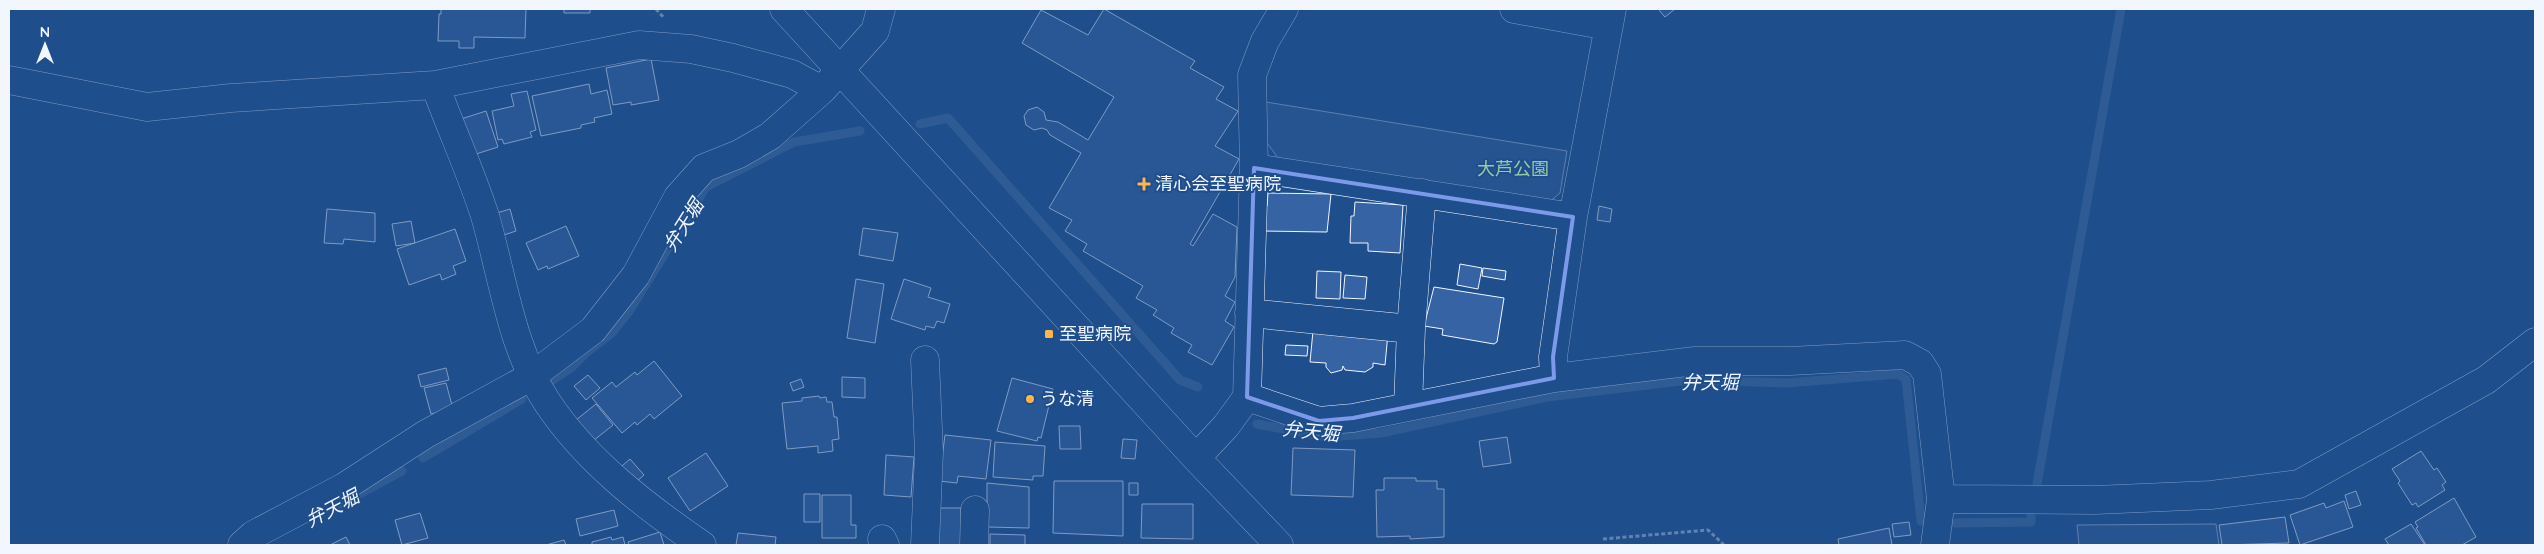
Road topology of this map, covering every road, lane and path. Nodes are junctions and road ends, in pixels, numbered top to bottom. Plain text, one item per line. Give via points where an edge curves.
1 (784, 9) edge
2 (882, 9) edge
3 (1284, 9) edge
4 (1514, 9) edge
5 (1610, 18) edge
6 (841, 69) junction
7 (9, 80) edge
8 (435, 85) junction
9 (822, 90) junction
10 (1254, 168) junction
11 (1422, 193) junction
12 (1573, 218) junction
13 (1249, 313) junction
14 (1411, 330) junction
15 (2535, 342) edge
16 (925, 360) dead end
17 (532, 376) junction
18 (1554, 378) junction
19 (1246, 397) junction
20 (1408, 406) junction
21 (1196, 458) junction
22 (975, 510) dead end
23 (1938, 522) edge
24 (1603, 539) dead end
25 (1275, 544) edge
26 (242, 545) edge
27 (702, 545) edge
28 (925, 545) edge
29 (974, 545) edge
30 (1724, 545) edge

1 - 6 street
2 - 6 street via 875,31
3 - 10 street via 1264,41 1252,76
4 - 5 street
5 - 12 street
6 - 9 street
6 - 21 street
7 - 8 street via 147,107 231,98
8 - 9 street via 639,44 691,49 733,58 792,74
8 - 17 street via 484,214 524,359
9 - 17 street via 770,136 739,154 704,168 678,197 636,275 593,330
10 - 11 street
10 - 13 street
11 - 12 street
11 - 14 street
12 - 18 street via 1553,358
13 - 14 street
13 - 19 street
14 - 20 street
15 - 23 street via 2486,380 2298,484 2211,495 2095,500
16 - 28 street via 929,452
17 - 26 street via 426,434 344,487 253,535
17 - 27 street via 547,403 589,453 649,508
18 - 20 street
18 - 23 street via 1695,361 1790,361 1905,354 1920,363 1927,374
19 - 20 street via 1319,421 1353,418
19 - 21 street via 1226,426
21 - 25 street
22 - 29 street
24 - 30 path via 1708,530

